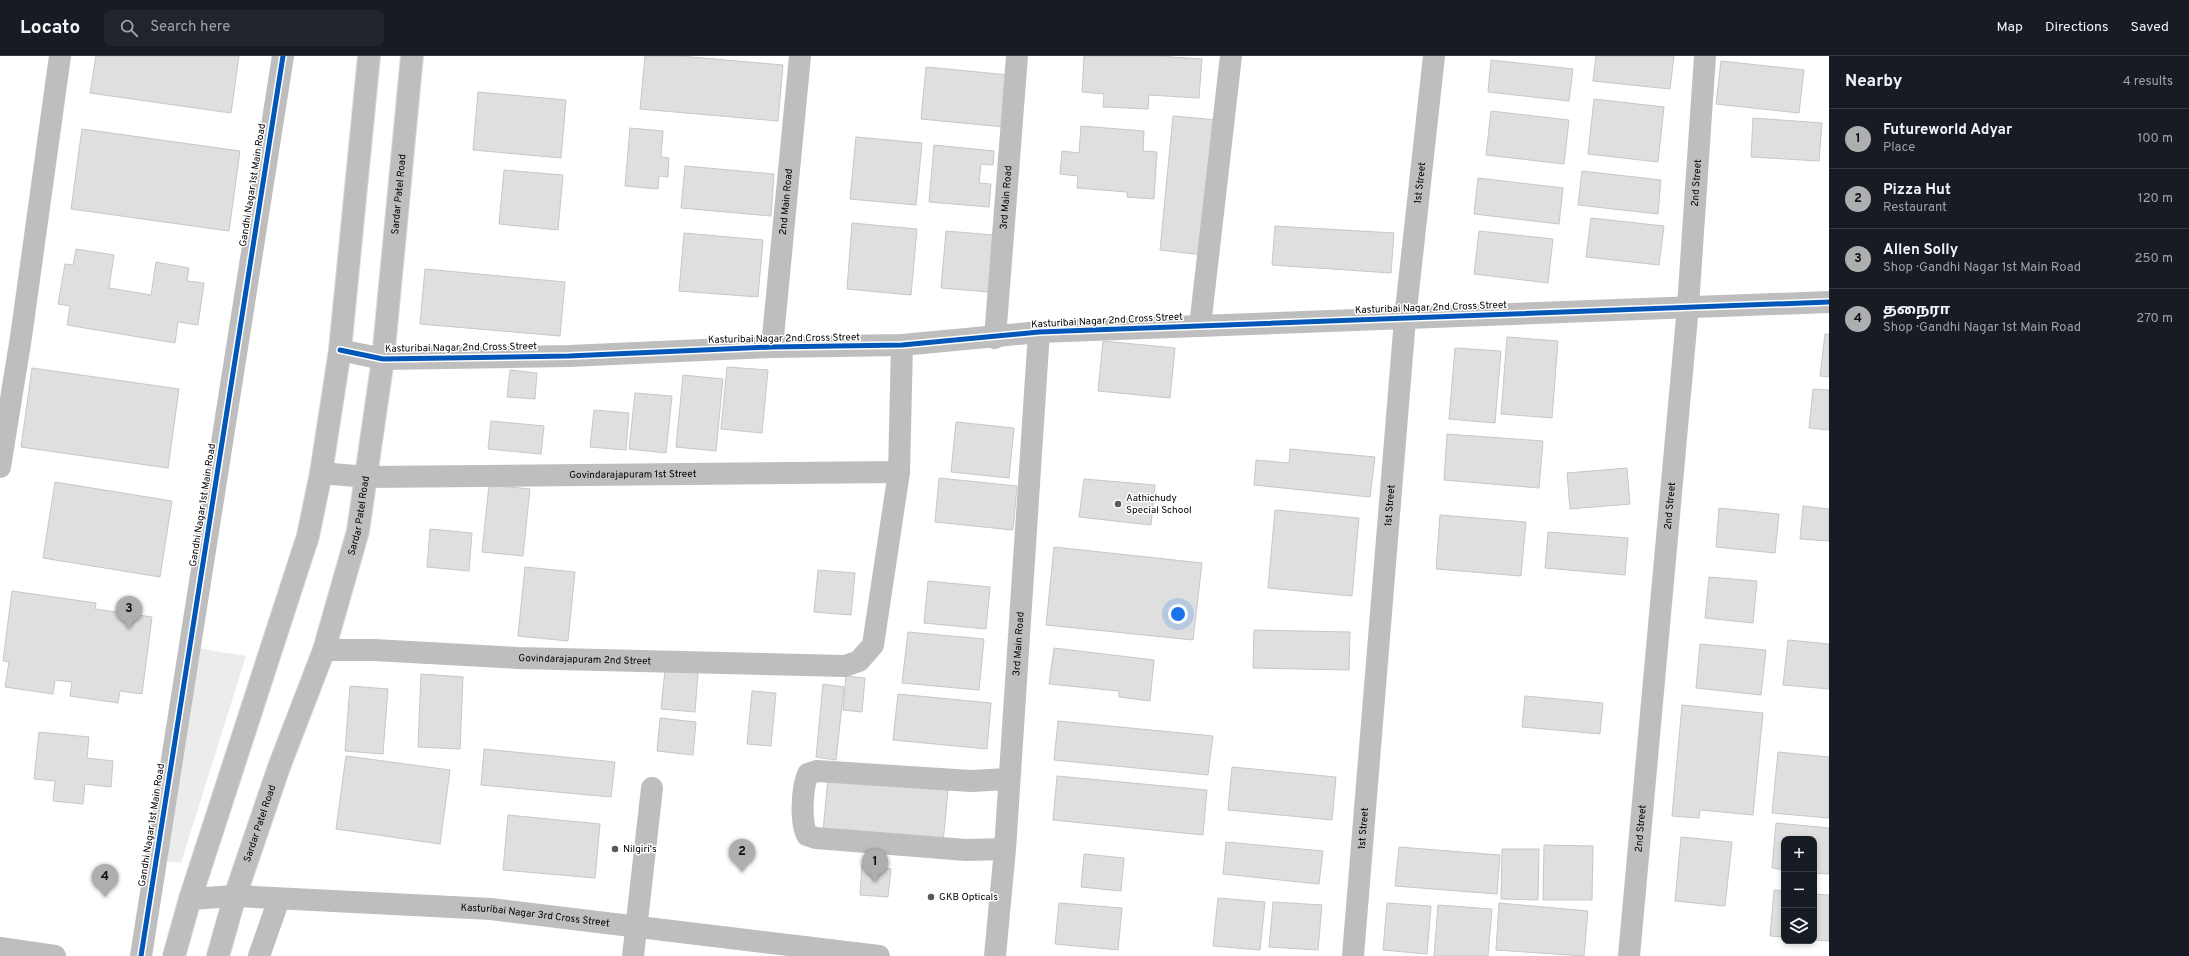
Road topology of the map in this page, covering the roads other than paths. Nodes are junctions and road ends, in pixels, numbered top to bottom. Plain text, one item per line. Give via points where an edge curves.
1 (60, 56) edge
2 (283, 56) edge
3 (369, 56) edge
4 (412, 56) edge
5 (800, 56) edge
6 (1017, 56) edge
7 (1231, 56) edge
8 (1434, 56) edge
9 (1705, 56) edge
10 (1829, 302) edge
11 (1688, 306) junction
12 (1405, 319) junction
13 (1200, 326) junction
14 (1039, 332) junction
15 (995, 338) junction
16 (902, 345) junction
17 (772, 347) junction
18 (340, 350) junction
19 (383, 359) junction
20 (0, 467) edge
21 (899, 472) junction
22 (321, 473) junction
23 (367, 477) junction
24 (324, 650) junction
25 (1009, 779) junction
26 (652, 788) dead end
27 (1005, 849) junction
28 (235, 896) junction
29 (190, 899) junction
30 (279, 899) junction
31 (636, 927) junction
32 (0, 948) edge
33 (55, 956) edge
34 (141, 956) edge
35 (174, 956) edge
36 (218, 956) edge
37 (259, 956) edge
38 (633, 956) edge
39 (879, 956) edge
40 (995, 956) edge
41 (1353, 956) edge
42 (1629, 956) edge

1 - 20 street via 21,337
2 - 34 street, Gandhi Nagar 1st Main Road
3 - 18 street
4 - 19 street, Sardar Patel Road
5 - 17 street, 2nd Main Road
6 - 15 street, 3rd Main Road
7 - 13 street
8 - 12 street, 1st Street
9 - 11 street, 2nd Street
10 - 11 street, Kasturibai Nagar 2nd Cross Street
11 - 12 street, Kasturibai Nagar 2nd Cross Street
11 - 42 street, 2nd Street
12 - 13 street, Kasturibai Nagar 2nd Cross Street
12 - 41 street, 1st Street
13 - 14 street, Kasturibai Nagar 2nd Cross Street
14 - 15 street, Kasturibai Nagar 2nd Cross Street
14 - 25 street, 3rd Main Road
15 - 16 street, Kasturibai Nagar 2nd Cross Street
16 - 17 street, Kasturibai Nagar 2nd Cross Street
16 - 21 street
17 - 19 street, Kasturibai Nagar 2nd Cross Street via 569,356
18 - 19 street, Kasturibai Nagar 2nd Cross Street
18 - 22 street
19 - 23 street, Sardar Patel Road
21 - 23 street, Govindarajapuram 1st Street
21 - 24 street, Govindarajapuram 2nd Street via 873,645 859,661 845,666 518,658 381,650
22 - 23 street, Govindarajapuram 1st Street
22 - 29 street via 308,536
23 - 24 street, Sardar Patel Road via 358,531
24 - 28 street, Sardar Patel Road via 279,767
25 - 27 street, 3rd Main Road
25 - 27 street via 971,781 817,771 808,774 805,781 802,826 807,835 816,838 966,850
26 - 31 street
27 - 40 street, 3rd Main Road
28 - 29 street, Kasturibai Nagar 3rd Cross Street
28 - 30 street, Kasturibai Nagar 3rd Cross Street
28 - 36 street, Sardar Patel Road
29 - 35 street
30 - 31 street, Kasturibai Nagar 3rd Cross Street via 491,910
30 - 37 street
31 - 38 street
31 - 39 street, Kasturibai Nagar 3rd Cross Street
32 - 33 street

